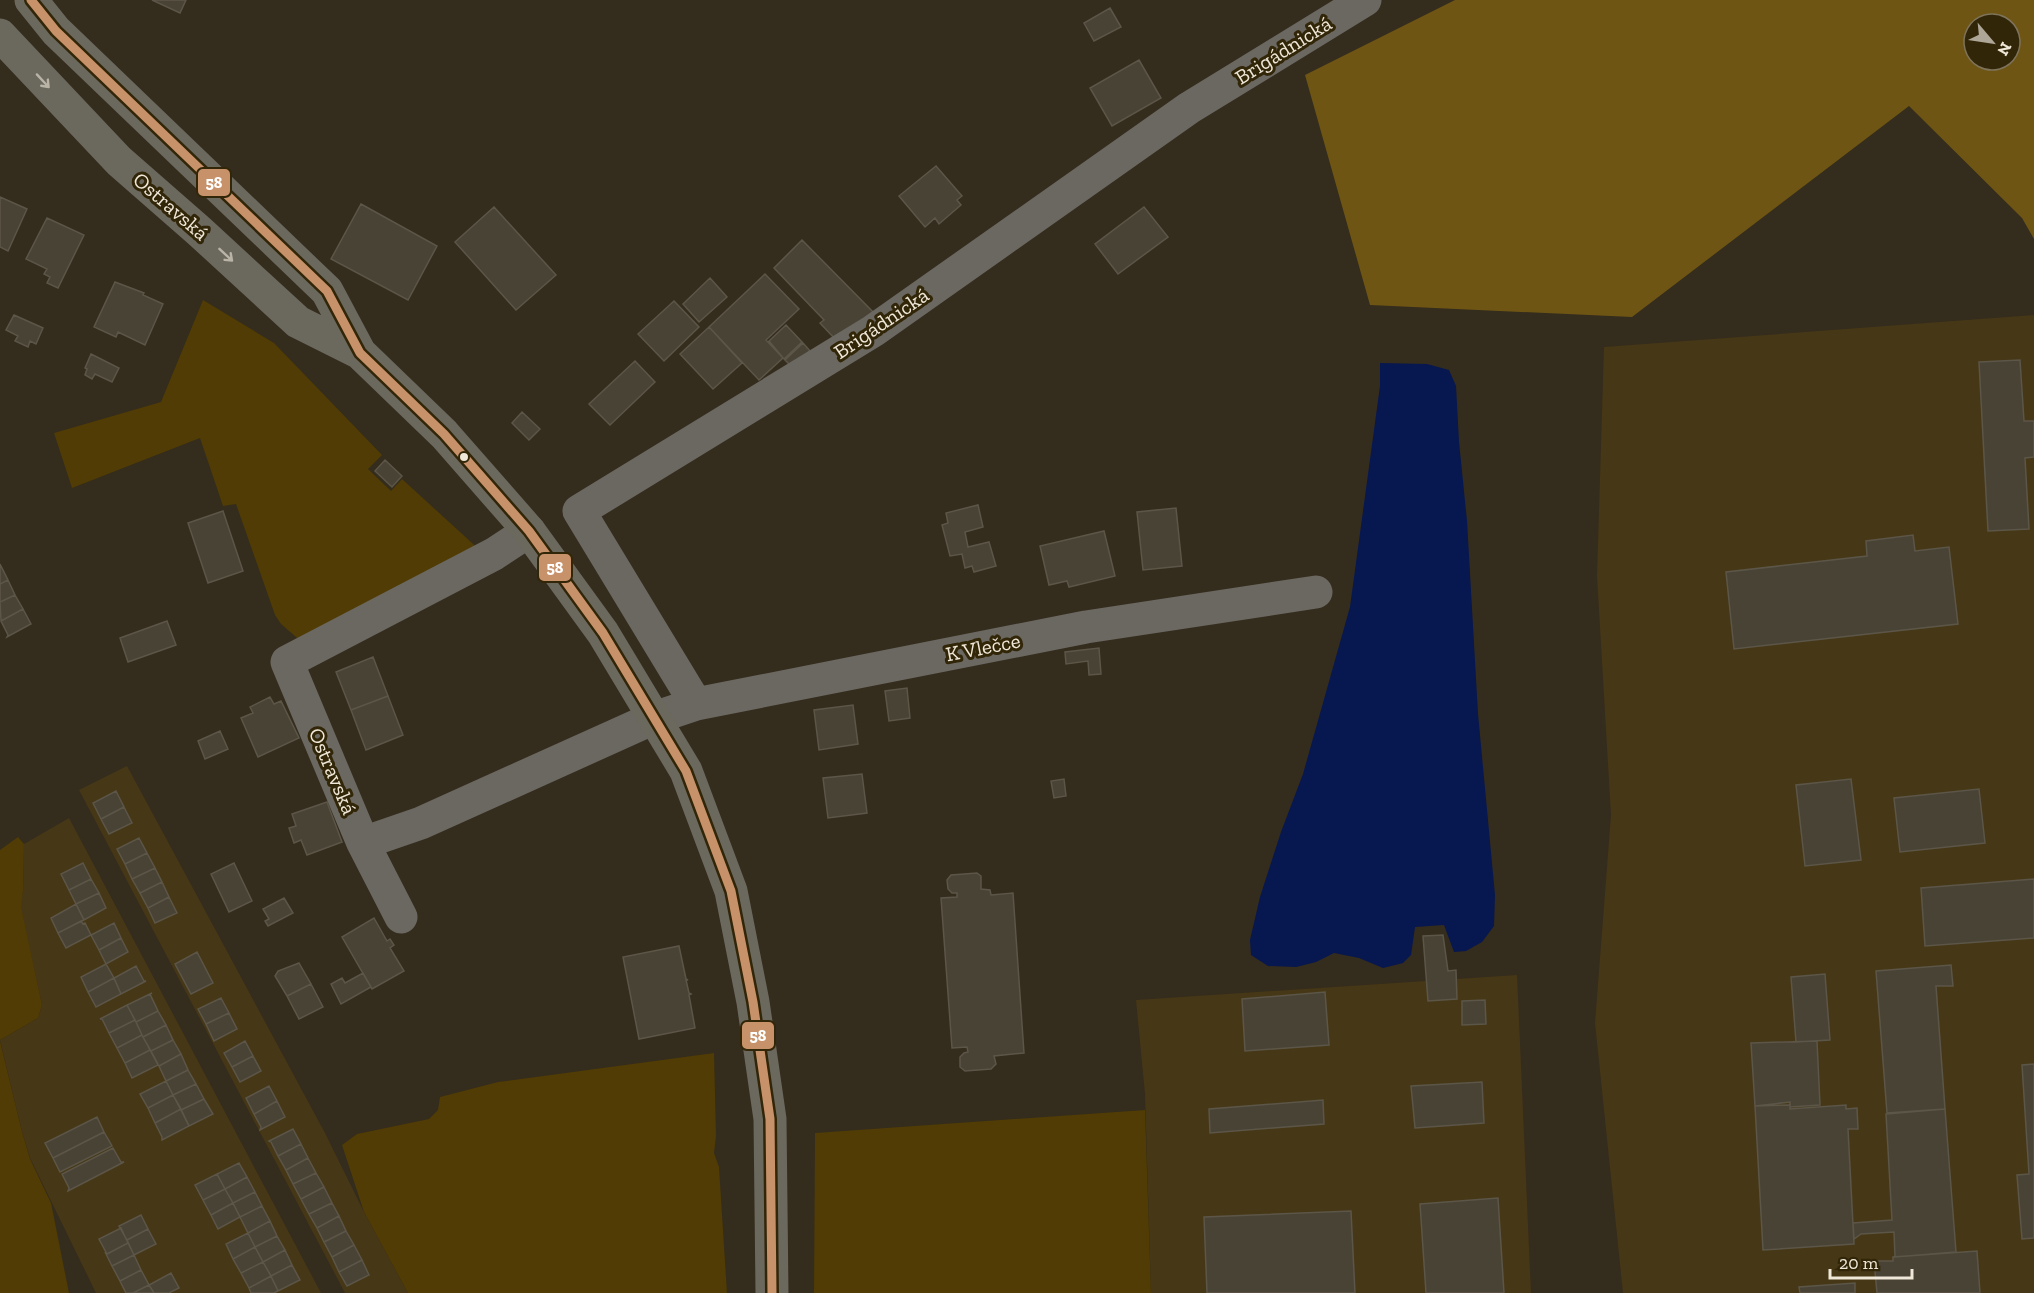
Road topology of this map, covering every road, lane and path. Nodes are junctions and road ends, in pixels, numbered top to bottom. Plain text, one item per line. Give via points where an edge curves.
1 (31, 0) edge
2 (1365, 0) edge
3 (1, 37) edge
4 (360, 353) junction
5 (529, 531) junction
6 (1316, 592) dead end
7 (696, 704) junction
8 (654, 718) junction
9 (363, 843) junction
10 (401, 917) dead end
11 (772, 1293) edge

1 - 4 main road, Ostravská via 56,31 327,291
2 - 7 street, Brigádnická via 1189,108 873,331 579,511
3 -> 4 main road, Ostravská via 119,161 298,322
4 - 5 main road, Ostravská via 444,434
5 - 8 main road, Ostravská via 603,633
5 - 9 street, Ostravská via 494,554 287,662
6 - 7 street, K Vlečce via 1086,627
7 - 8 street, K Vlečce
8 - 9 street via 421,823
8 - 11 main road, Ostravská via 686,771 736,913 770,1119
9 - 10 street

